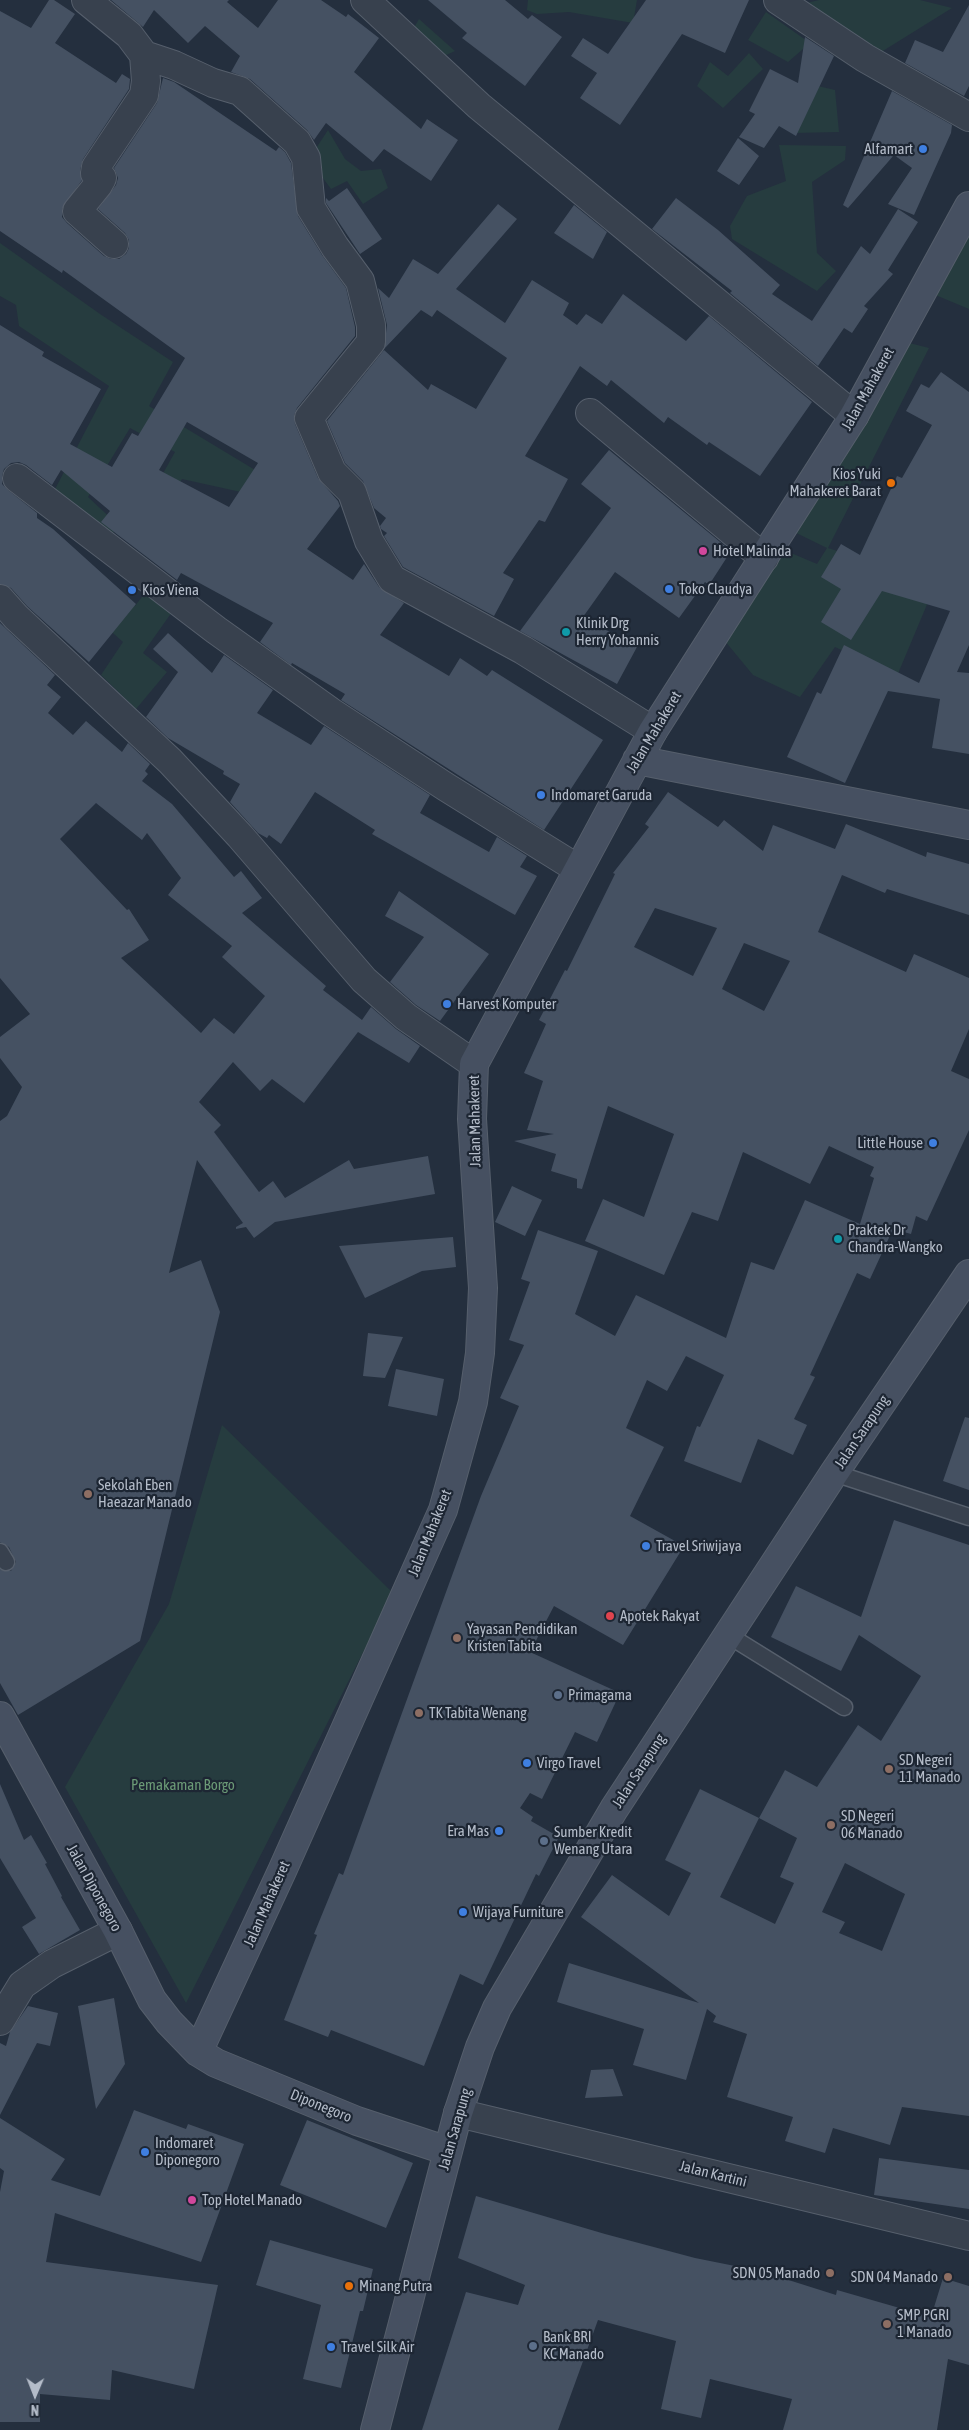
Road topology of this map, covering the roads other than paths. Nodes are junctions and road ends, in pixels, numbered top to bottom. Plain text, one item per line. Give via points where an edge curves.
1 (86, 0) edge
2 (365, 0) edge
3 (778, 0) edge
4 (144, 55) junction
5 (969, 117) edge
6 (969, 206) edge
7 (114, 244) dead end
8 (590, 413) dead end
9 (854, 416) junction
10 (17, 478) dead end
11 (764, 558) junction
12 (0, 599) edge
13 (653, 731) junction
14 (637, 760) junction
15 (969, 825) edge
16 (578, 869) junction
17 (474, 1064) junction
18 (969, 1274) edge
19 (834, 1473) junction
20 (969, 1517) edge
21 (728, 1635) junction
22 (844, 1707) dead end
23 (0, 1716) edge
24 (118, 1931) junction
25 (4, 2006) edge
26 (198, 2052) junction
27 (458, 2113) junction
28 (448, 2151) junction
29 (969, 2236) edge
30 (375, 2430) edge

1 - 4 street via 129,35
2 - 9 street via 479,106
3 - 5 street via 865,58
4 - 7 street via 144,95 96,167 95,173 102,178 77,211
4 - 13 street via 213,84 240,91 297,142 306,158 311,208 335,248 360,280 371,325 371,342 309,418 332,472 352,492 369,541 392,579 523,650
6 - 9 street, Jalan Mahakeret
8 - 11 street
9 - 11 street, Jalan Mahakeret
10 - 16 street via 216,630 331,712
11 - 13 street, Jalan Mahakeret
12 - 17 street via 170,761 240,836 364,980 406,1017
13 - 14 street, Jalan Mahakeret
14 - 15 street
14 - 16 street, Jalan Mahakeret
16 - 17 street, Jalan Mahakeret
17 - 26 street, Jalan Mahakeret via 472,1119 483,1288 480,1353 473,1402 443,1510
18 - 19 street, Jalan Sarapung
19 - 20 lane
19 - 21 street, Jalan Sarapung
21 - 22 lane
21 - 27 street, Jalan Sarapung via 614,1809 516,1972 480,2047
23 - 24 street, Jalan Diponegoro
24 - 25 street via 52,1964 22,1985
24 - 26 street, Jalan Diponegoro via 152,2000
26 - 28 street, Diponegoro via 216,2063 357,2121
27 - 28 street, Jalan Sarapung
27 - 29 street, Jalan Kartini
28 - 30 street, Jalan Sarapung

